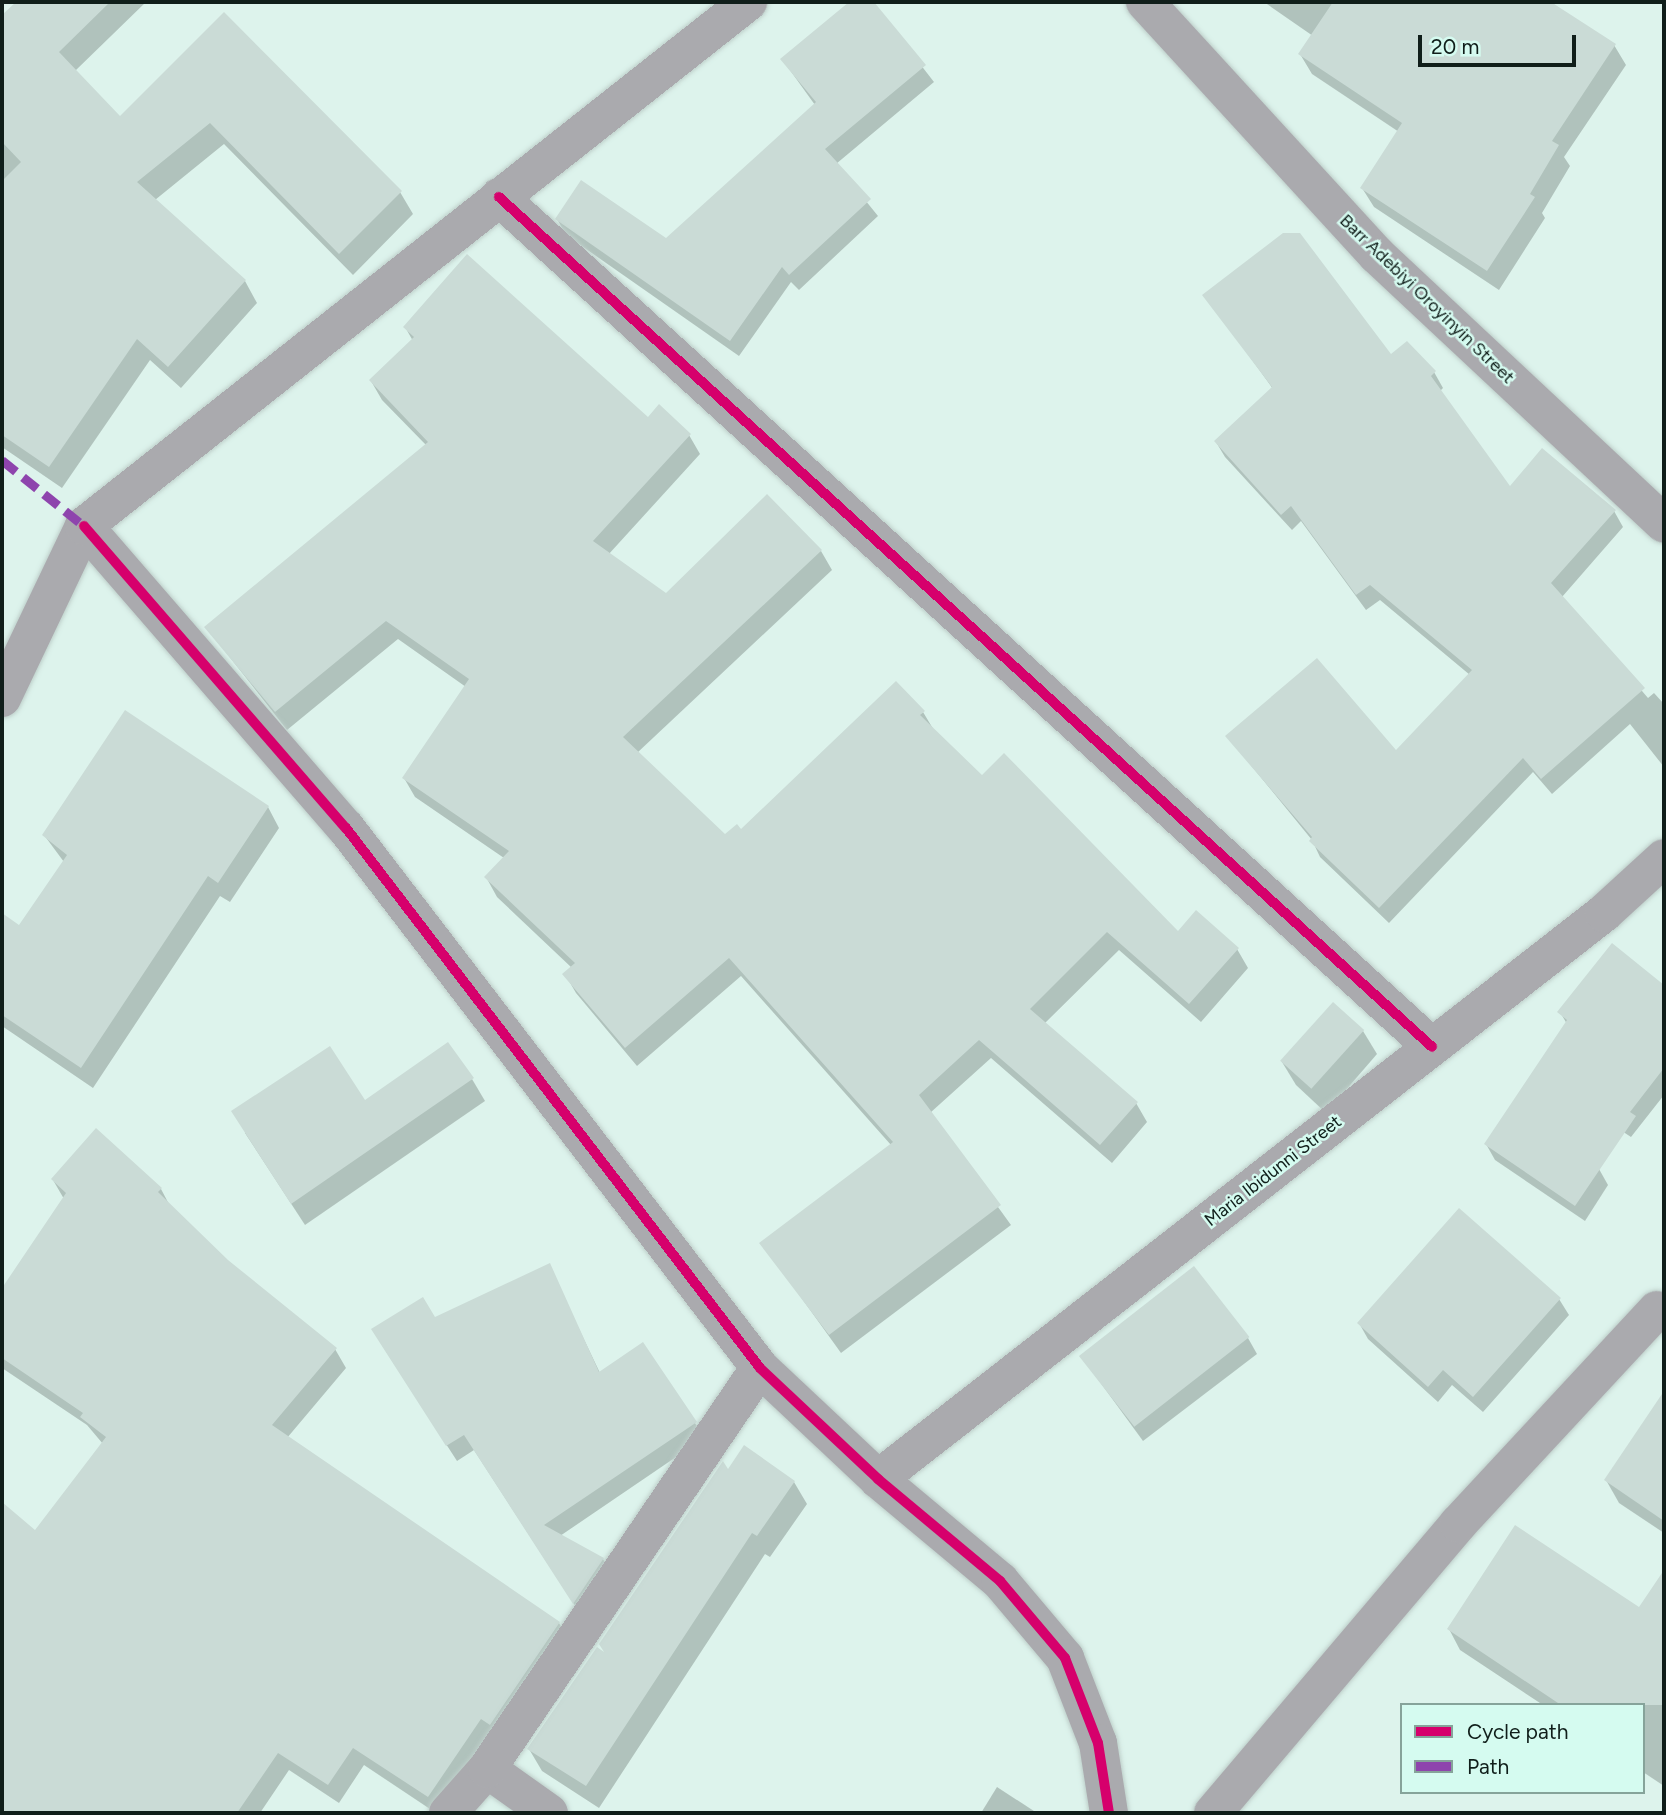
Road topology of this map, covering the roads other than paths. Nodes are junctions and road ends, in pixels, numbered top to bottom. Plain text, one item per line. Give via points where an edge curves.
1 (748, 2) edge
2 (1145, 2) edge
3 (499, 197) junction
4 (1664, 524) edge
5 (84, 526) junction
6 (2, 698) edge
7 (1664, 858) edge
8 (1433, 1047) junction
9 (1657, 1310) dead end
10 (760, 1368) junction
11 (878, 1479) junction
12 (487, 1769) junction
13 (448, 1813) edge
14 (549, 1813) edge
15 (1109, 1813) edge
16 (1213, 1813) edge

1 - 3 street
2 - 4 street, Barr Adebiyi Oroyinyin Street via 1377,255
3 - 5 street
3 - 8 street
5 - 6 street
5 - 10 street via 346,828
7 - 8 street, Maria Ibidunni Street via 1604,914
8 - 11 street, Maria Ibidunni Street
9 - 16 street via 1458,1524
10 - 11 street
10 - 12 street
11 - 15 street via 1000,1581 1065,1658 1098,1743
12 - 13 street
12 - 14 street

